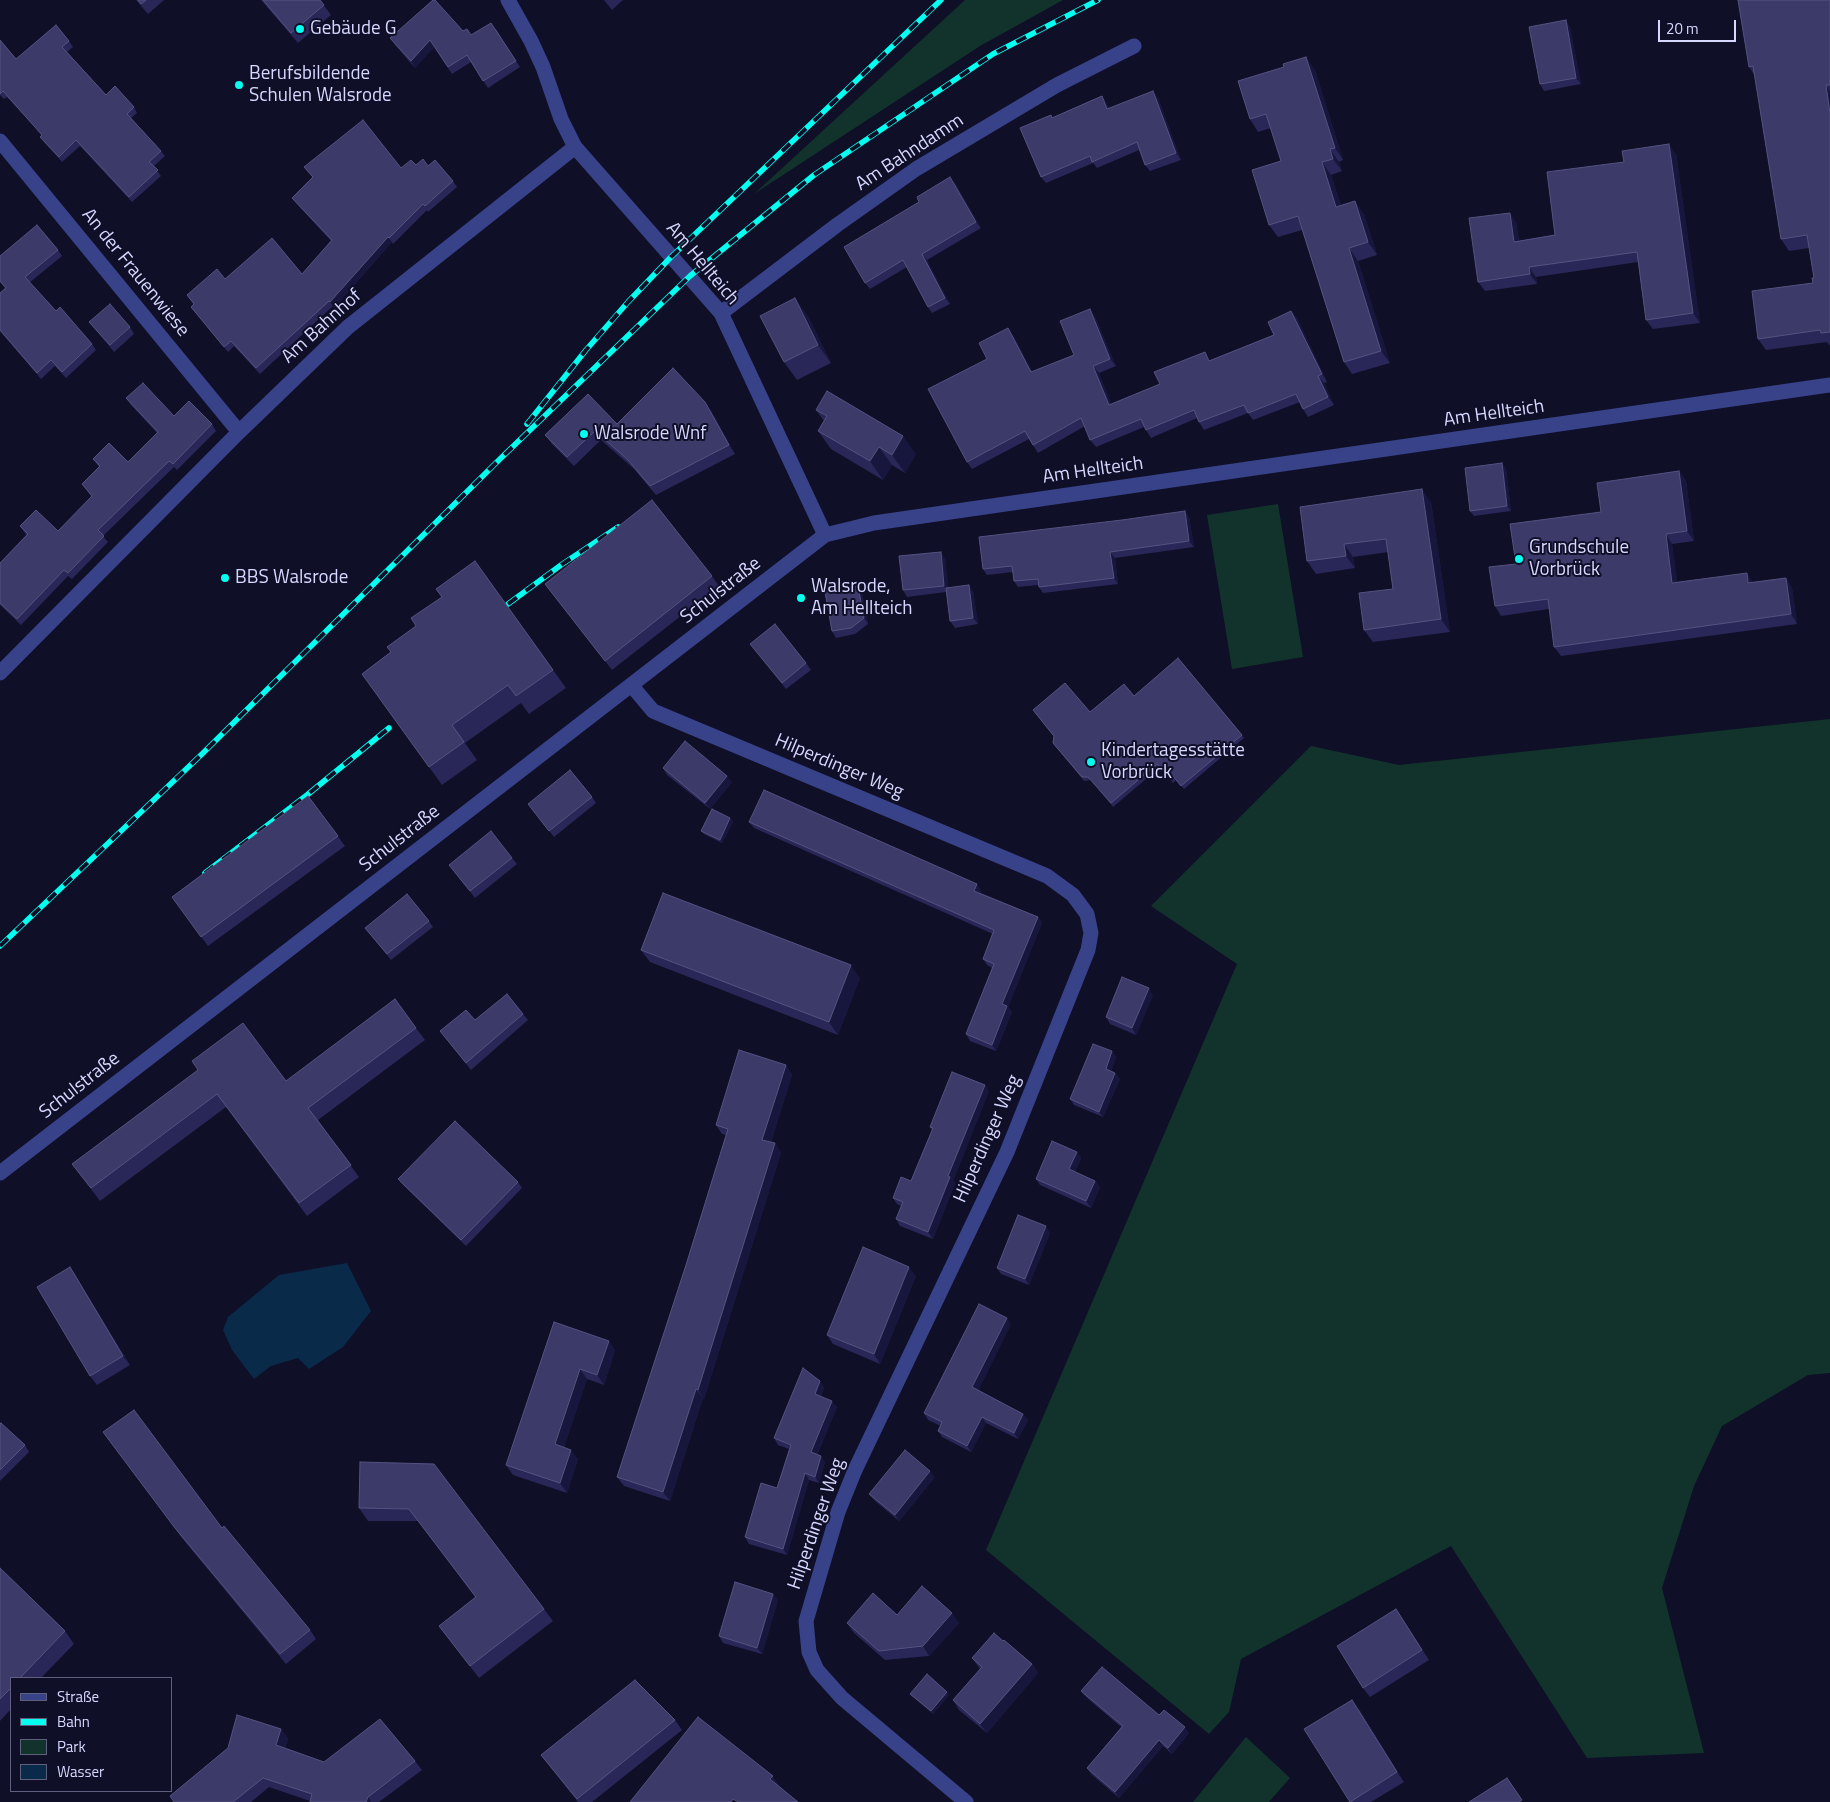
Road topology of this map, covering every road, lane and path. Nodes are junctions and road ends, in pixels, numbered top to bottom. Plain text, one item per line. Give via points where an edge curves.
1 (508, 0) edge
2 (1134, 46) dead end
3 (0, 141) edge
4 (575, 147) junction
5 (721, 314) junction
6 (1830, 385) edge
7 (239, 432) junction
8 (825, 535) junction
9 (0, 673) edge
10 (632, 686) junction
11 (0, 1173) edge
12 (966, 1802) edge

1 - 4 street via 543,67 561,119
2 - 5 street, Am Bahndamm via 1057,85 916,169
3 - 7 street, An der Frauenwiese
4 - 5 street, Am Hellteich
4 - 7 street, Am Bahnhof via 348,326
5 - 8 street, Am Hellteich
6 - 8 street, Am Hellteich via 874,523
7 - 9 street, Am Bahnhof
8 - 10 street, Schulstraße
10 - 11 street, Schulstraße
10 - 12 street, Hilperdinger Weg via 653,711 1047,876 1073,895 1087,914 1091,933 1084,960 1007,1152 854,1470 838,1512 806,1621 808,1652 817,1670 842,1698

